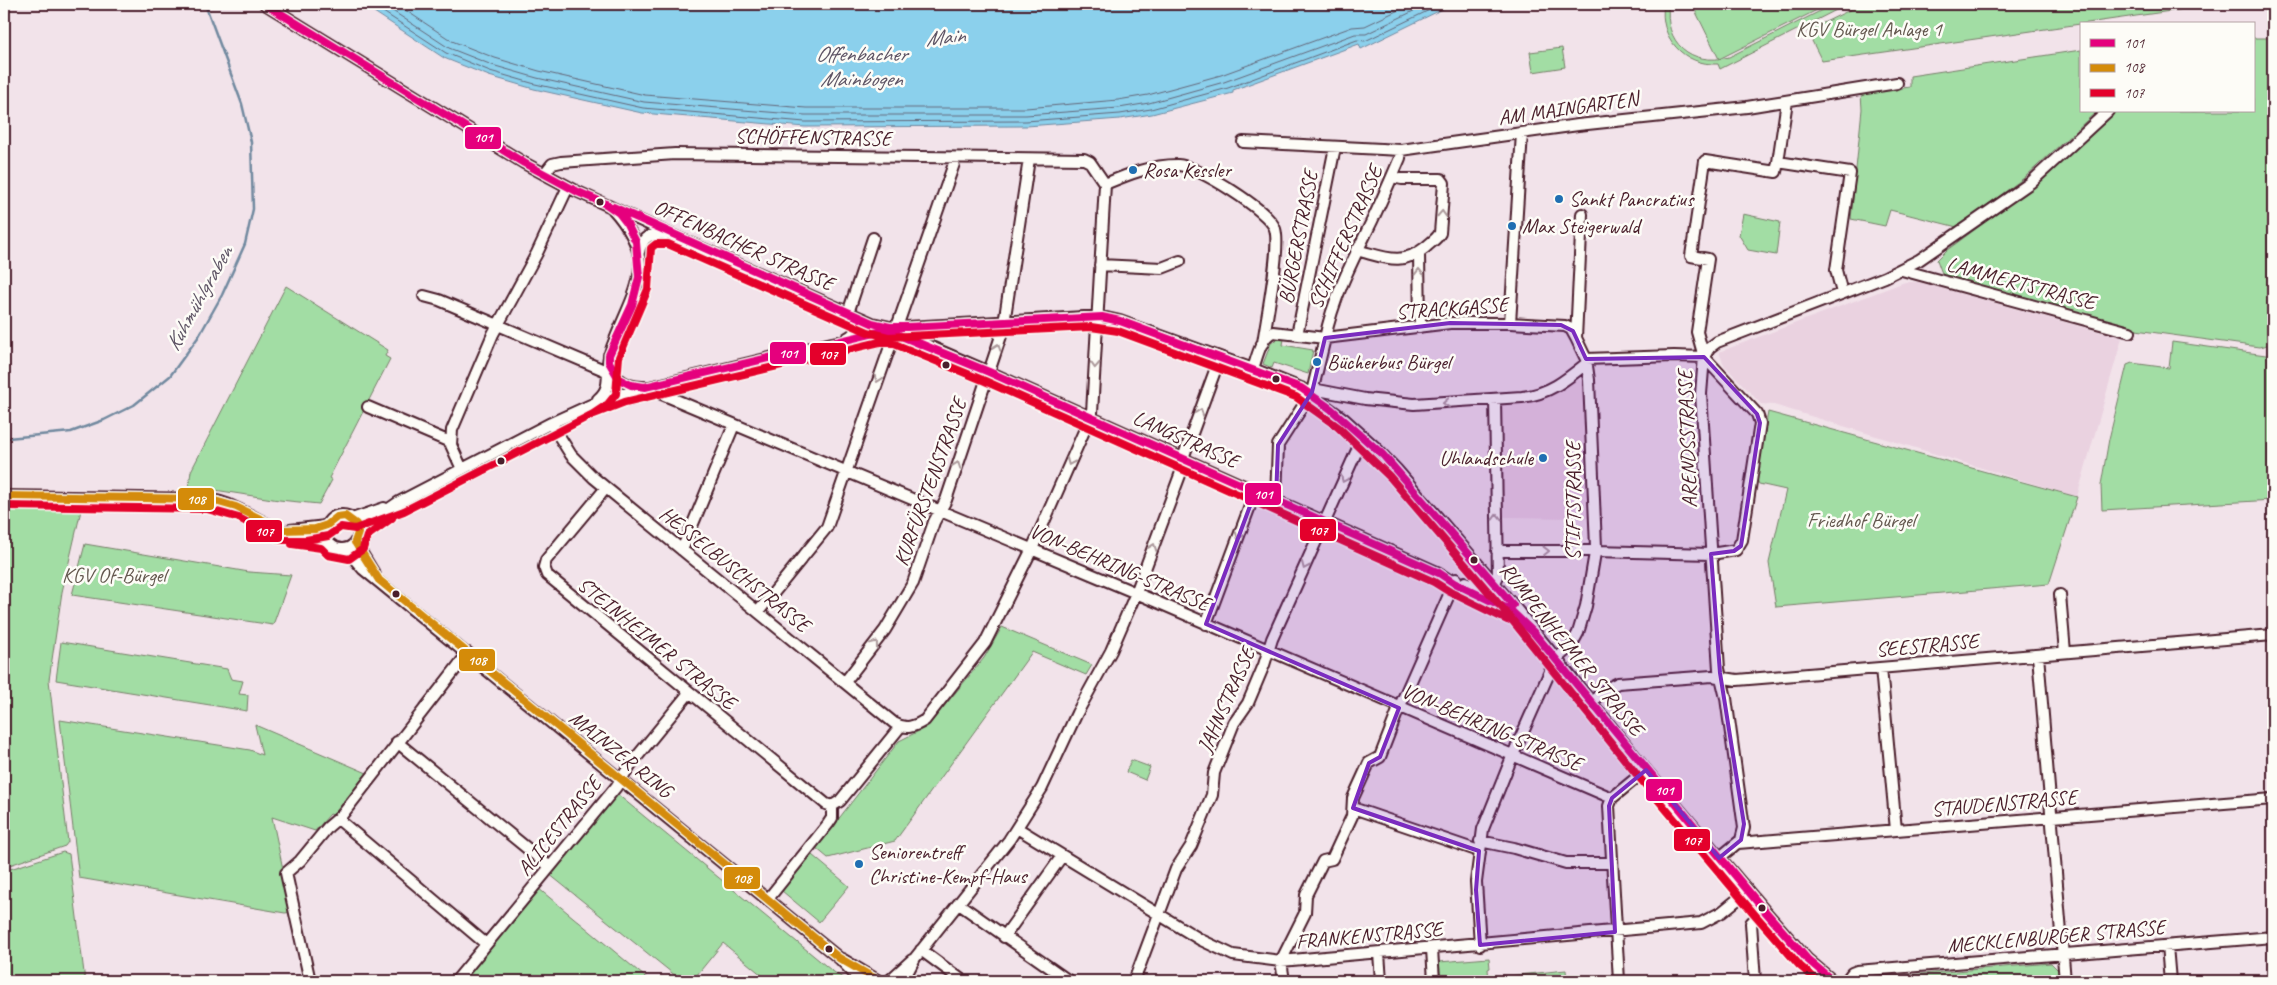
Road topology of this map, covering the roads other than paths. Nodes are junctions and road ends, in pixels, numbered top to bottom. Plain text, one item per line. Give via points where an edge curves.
1 (265, 4) edge
2 (1897, 83) dead end
3 (1787, 101) junction
4 (2107, 112) edge
5 (1522, 133) junction
6 (1243, 142) dead end
7 (1335, 147) junction
8 (1401, 150) junction
9 (956, 158) junction
10 (1029, 159) junction
11 (1778, 162) junction
12 (544, 174) junction
13 (1392, 177) junction
14 (1105, 184) junction
15 (568, 187) junction
16 (610, 206) junction
17 (1582, 214) dead end
18 (670, 234) junction
19 (873, 238) dead end
20 (1356, 250) junction
21 (1419, 252) junction
22 (639, 257) junction
23 (1180, 261) dead end
24 (1100, 265) junction
25 (1902, 270) junction
26 (1842, 293) junction
27 (424, 296) dead end
28 (850, 313) junction
29 (1098, 317) junction
30 (1005, 322) junction
31 (1510, 322) junction
32 (498, 325) junction
33 (923, 326) junction
34 (1420, 327) junction
35 (895, 330) junction
36 (2130, 332) dead end
37 (1297, 335) junction
38 (1325, 338) junction
39 (1576, 338) junction
40 (832, 343) junction
41 (1263, 343) junction
42 (924, 344) junction
43 (1220, 357) junction
44 (1704, 358) junction
45 (1586, 361) junction
46 (1253, 369) junction
47 (611, 372) junction
48 (989, 372) junction
49 (645, 387) junction
50 (1312, 392) junction
51 (1494, 399) junction
52 (588, 405) junction
53 (368, 406) dead end
54 (1090, 418) junction
55 (552, 423) junction
56 (734, 425) junction
57 (1363, 436) junction
58 (450, 442) junction
59 (1184, 458) junction
60 (462, 469) junction
61 (846, 472) junction
62 (606, 488) junction
63 (1256, 490) junction
64 (4, 496) edge
65 (1276, 499) junction
66 (398, 502) junction
67 (940, 510) junction
68 (352, 519) junction
69 (1325, 521) junction
70 (326, 526) junction
71 (281, 530) junction
72 (358, 530) junction
73 (326, 539) junction
74 (355, 542) junction
75 (346, 549) junction
76 (1032, 549) junction
77 (682, 550) junction
78 (1595, 551) junction
79 (1497, 552) junction
80 (1711, 554) junction
81 (379, 580) junction
82 (1455, 581) junction
83 (1495, 583) junction
84 (1136, 593) junction
85 (2060, 595) dead end
86 (758, 612) junction
87 (1206, 624) junction
88 (1534, 633) junction
89 (2273, 635) edge
90 (1268, 651) junction
91 (2065, 652) junction
92 (468, 653) junction
93 (2038, 655) junction
94 (1556, 660) junction
95 (1881, 668) junction
96 (1721, 677) junction
97 (845, 682) junction
98 (689, 693) junction
99 (1591, 702) junction
100 (1399, 708) junction
101 (904, 728) junction
102 (397, 742) junction
103 (1512, 756) junction
104 (1646, 770) junction
105 (621, 779) junction
106 (1612, 798) junction
107 (2273, 798) edge
108 (832, 806) junction
109 (1352, 808) junction
110 (2051, 818) junction
111 (338, 819) junction
112 (1017, 828) junction
113 (1896, 830) junction
114 (1738, 843) junction
115 (1480, 846) junction
116 (1062, 856) junction
117 (1719, 858) junction
118 (1611, 863) junction
119 (550, 867) junction
120 (1748, 892) junction
121 (768, 899) junction
122 (958, 904) junction
123 (1764, 910) junction
124 (1159, 914) junction
125 (1615, 932) junction
126 (1004, 937) junction
127 (2273, 937) edge
128 (486, 944) junction
129 (1480, 944) junction
130 (2167, 946) junction
131 (1432, 949) junction
132 (1379, 953) junction
133 (918, 954) junction
134 (2063, 954) junction
135 (839, 958) junction
136 (1281, 961) junction
137 (310, 981) edge
138 (456, 981) edge
139 (861, 981) edge
140 (885, 981) edge
141 (903, 981) edge
142 (963, 981) edge
143 (1069, 981) edge
144 (1134, 981) edge
145 (1284, 981) edge
146 (1382, 981) edge
147 (1434, 981) edge
148 (1619, 981) edge
149 (1755, 981) edge
150 (1834, 981) edge
151 (1846, 981) edge
152 (2065, 981) edge
153 (2170, 981) edge

1 - 12 street, OFFENBACHER STRASSE
2 - 3 street, AM MAINGARTEN
3 - 5 street, AM MAINGARTEN
3 - 11 street
4 - 25 street via 2030,183
5 - 8 street, AM MAINGARTEN
5 - 31 street
6 - 7 street, AM MAINGARTEN
7 - 8 street, AM MAINGARTEN
7 - 37 street, BÜRGERSTRASSE
8 - 13 street, SCHIFFERSTRASSE
9 - 10 street, SCHÖFFENSTRASSE
9 - 12 street, SCHÖFFENSTRASSE via 661,155 561,162 552,164
9 - 35 street
10 - 14 street, SCHÖFFENSTRASSE via 1088,160
10 - 30 street, KURFÜRSTENSTRASSE
11 - 26 street via 1850,173 1836,270
11 - 44 street via 1776,172 1705,161 1690,256 1708,259 1697,332
12 - 15 street, OFFENBACHER STRASSE
13 - 20 street, SCHIFFERSTRASSE
21 -> 13 street via 1440,233 1444,183 1441,179
14 - 24 street
14 - 41 street via 1141,169 1182,165 1230,189 1269,219 1275,228 1276,238
15 - 16 street, OFFENBACHER STRASSE
15 - 32 street
16 - 18 street, OFFENBACHER STRASSE
16 - 22 street via 631,231
17 - 39 street, STIFTSTRASSE
18 - 22 street via 646,237
18 - 28 street, OFFENBACHER STRASSE
19 - 28 street
20 - 21 street via 1402,259
20 - 38 street, SCHIFFERSTRASSE via 1334,301
34 -> 21 street
22 - 47 street via 635,296 609,355
23 - 24 street via 1162,268
24 - 29 street
25 - 26 street
25 - 36 street, LAMMERTSTRASSE
26 - 44 street via 1717,342
27 - 32 street, VON-BEHRING-STRASSE
28 - 35 street, OFFENBACHER STRASSE
28 - 40 street via 856,322 856,333
29 - 30 street, OFFENBACHER STRASSE
29 - 43 street, OFFENBACHER STRASSE via 1120,321
29 -> 54 street
30 - 33 street, OFFENBACHER STRASSE
48 -> 30 street, KURFÜRSTENSTRASSE
31 - 34 street, STRACKGASSE
31 - 39 street, STRACKGASSE via 1565,326
32 - 47 street, VON-BEHRING-STRASSE
32 - 58 street via 452,430
33 - 35 street, OFFENBACHER STRASSE
33 - 42 street via 917,336
34 - 38 street, STRACKGASSE
35 - 40 street
35 - 42 street, LANGSTRASSE
35 -> 61 street
37 - 38 street, STRACKGASSE
37 - 41 street, STRACKGASSE via 1273,332
38 - 50 street, SCHIFFERSTRASSE
39 - 45 street, STIFTSTRASSE
40 - 49 street
41 - 46 street
42 - 48 street, LANGSTRASSE
43 - 46 street, OFFENBACHER STRASSE
59 -> 43 street
44 - 45 street via 1674,356
44 - 80 street, ARENDSSTRASSE via 1701,394
44 - 80 street, ARENDSSTRASSE via 1757,414 1760,423 1740,546 1734,551
45 - 51 street via 1560,384 1544,393
45 - 78 street, STIFTSTRASSE
46 - 50 street, OFFENBACHER STRASSE
47 - 49 street, VON-BEHRING-STRASSE via 626,384
47 - 52 street via 605,392
48 - 54 street, LANGSTRASSE
67 -> 48 street, KURFÜRSTENSTRASSE
49 - 52 street
49 - 56 street, VON-BEHRING-STRASSE
51 -> 50 street via 1414,404
50 - 57 street, RUMPENHEIMER STRASSE
50 - 65 street, SCHIFFERSTRASSE via 1278,446
79 -> 51 street
52 - 55 street
53 - 58 street
54 - 59 street, LANGSTRASSE
54 -> 76 street
55 - 60 street
55 - 62 street, HESSELBUSCHSTRASSE via 571,455
56 - 61 street, VON-BEHRING-STRASSE
56 - 77 street
57 -> 69 street, JAHNSTRASSE
57 - 83 street, RUMPENHEIMER STRASSE via 1397,470
58 - 60 street
59 - 63 street, LANGSTRASSE
84 -> 59 street
60 - 66 street
61 - 67 street, VON-BEHRING-STRASSE
61 - 86 street via 825,531
62 - 77 street, HESSELBUSCHSTRASSE
62 - 98 street, STEINHEIMER STRASSE via 546,560 545,572 548,578
63 - 65 street, LANGSTRASSE
63 -> 87 street
64 - 71 street via 208,499 243,509
65 - 69 street, LANGSTRASSE
66 - 68 street
66 - 72 street
67 - 76 street, VON-BEHRING-STRASSE
97 -> 67 street, KURFÜRSTENSTRASSE via 906,597
68 - 70 street via 338,516
68 - 72 street
69 - 82 street, LANGSTRASSE
69 -> 90 street, JAHNSTRASSE
70 - 71 street
70 - 73 street
71 - 73 street via 296,536
72 - 74 street
73 - 75 street via 337,548
74 - 75 street
74 - 81 street, MAINZER RING
75 - 81 street, MAINZER RING via 363,569
76 - 84 street, VON-BEHRING-STRASSE
76 - 101 street via 979,653 925,720
77 - 86 street, HESSELBUSCHSTRASSE
79 -> 78 street
78 - 80 street
78 - 94 street, STIFTSTRASSE via 1578,633 1571,646
79 - 83 street via 1498,576
80 - 96 street, ARENDSSTRASSE
81 - 92 street, MAINZER RING
82 - 83 street via 1483,588
82 - 88 street, LANGSTRASSE via 1505,607
82 - 100 street
83 - 88 street, RUMPENHEIMER STRASSE
84 - 87 street, VON-BEHRING-STRASSE
84 - 112 street via 1108,657 1042,788
85 - 91 street
86 - 97 street, HESSELBUSCHSTRASSE
87 - 90 street, VON-BEHRING-STRASSE
88 - 94 street, RUMPENHEIMER STRASSE
89 - 91 street, SEESTRASSE
90 - 100 street, VON-BEHRING-STRASSE
90 - 124 street, JAHNSTRASSE via 1248,703 1234,723 1214,773 1210,801 1191,846 1177,866
91 - 93 street, SEESTRASSE
92 - 102 street
92 - 105 street, MAINZER RING
93 - 95 street, SEESTRASSE
93 - 110 street
94 - 99 street, RUMPENHEIMER STRASSE
94 - 103 street, STIFTSTRASSE
95 - 96 street, SEESTRASSE via 1737,680
95 - 113 street
96 - 99 street, SEESTRASSE via 1615,684
96 - 114 street, ARENDSSTRASSE via 1744,824 1744,834
97 - 101 street, HESSELBUSCHSTRASSE
98 - 105 street, ALICESTRASSE
98 - 108 street, STEINHEIMER STRASSE
99 - 104 street, RUMPENHEIMER STRASSE
100 - 103 street, VON-BEHRING-STRASSE
100 - 109 street via 1380,757 1369,763 1353,798
101 - 108 street
102 - 111 street
102 - 119 street
103 - 106 street, VON-BEHRING-STRASSE
103 - 115 street, STIFTSTRASSE via 1486,819
104 - 106 street
104 - 117 street, RUMPENHEIMER STRASSE
105 - 119 street, ALICESTRASSE
105 - 121 street, MAINZER RING
106 - 118 street via 1609,812
107 - 110 street, STAUDENSTRASSE
108 - 121 street via 832,818 828,824
109 - 115 street
109 - 136 street via 1352,816 1332,859 1323,861 1306,895 1305,912
110 - 113 street, STAUDENSTRASSE
110 - 134 street
111 - 128 street
111 - 137 street via 300,862 286,872
112 - 116 street, FRANKENSTRASSE
112 - 122 street
113 - 114 street, STAUDENSTRASSE
114 - 117 street
115 - 118 street via 1514,848 1564,863
115 - 129 street, STIFTSTRASSE via 1476,890
116 - 124 street, FRANKENSTRASSE
116 - 126 street
117 - 120 street, RUMPENHEIMER STRASSE
118 - 125 street
119 - 128 street, ALICESTRASSE
120 - 123 street, RUMPENHEIMER STRASSE
120 - 125 street, FRANKENSTRASSE via 1701,923
121 - 135 street, MAINZER RING
122 - 126 street
122 - 133 street
123 - 149 street via 1751,923
123 - 150 street, RUMPENHEIMER STRASSE via 1801,952
124 - 136 street, FRANKENSTRASSE via 1233,955
124 - 144 street, JAHNSTRASSE
125 - 129 street, FRANKENSTRASSE
125 - 148 street
126 - 143 street
127 - 130 street, MECKLENBURGER STRASSE
128 - 138 street, ALICESTRASSE
129 - 131 street, FRANKENSTRASSE
130 - 134 street, MECKLENBURGER STRASSE
130 - 153 street
131 - 132 street, FRANKENSTRASSE
131 - 147 street
132 - 136 street, FRANKENSTRASSE
132 - 146 street
133 - 140 street
133 - 141 street
133 - 142 street
134 - 151 street, MECKLENBURGER STRASSE via 1858,971
134 - 152 street
135 - 139 street, MAINZER RING
135 - 140 street, MAINZER RING
136 - 145 street

